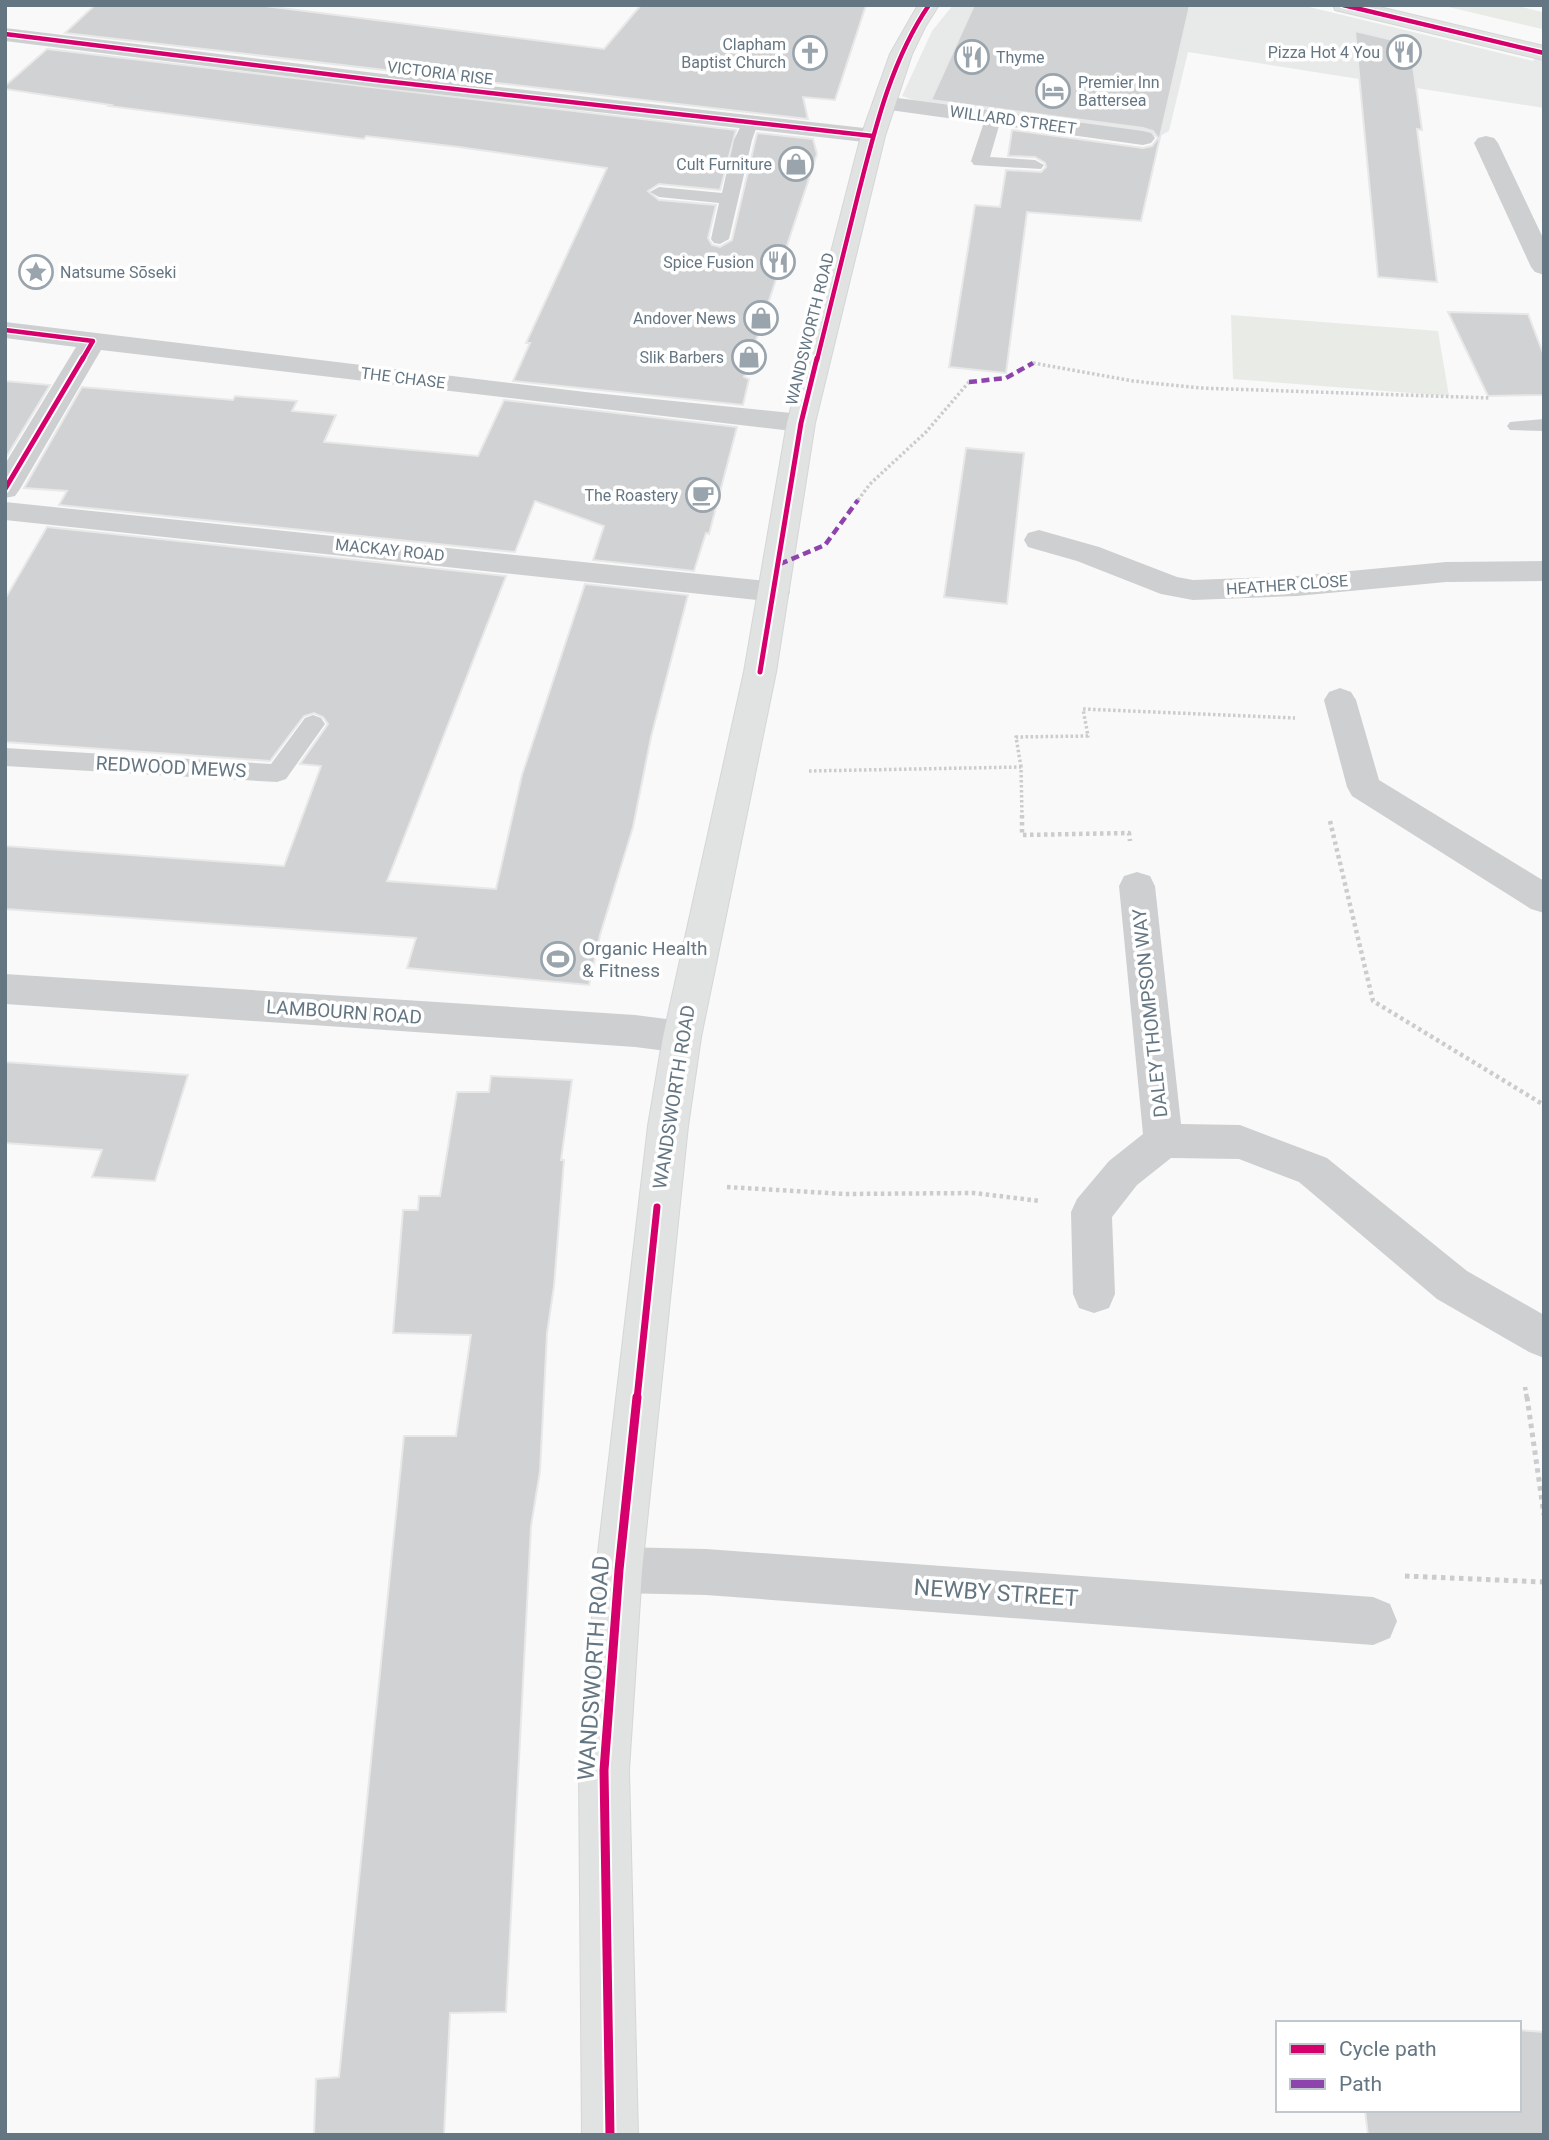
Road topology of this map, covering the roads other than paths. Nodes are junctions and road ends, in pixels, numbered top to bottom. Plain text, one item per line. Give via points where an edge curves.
1 (929, 5) edge
2 (1343, 5) edge
3 (5, 34) edge
4 (1544, 53) edge
5 (883, 103) junction
6 (993, 119) junction
7 (750, 123) junction
8 (873, 136) junction
9 (1143, 138) dead end
10 (1486, 143) dead end
11 (1035, 165) dead end
12 (659, 192) dead end
13 (730, 200) junction
14 (720, 239) dead end
15 (1544, 267) edge
16 (5, 330) edge
17 (93, 341) junction
18 (801, 423) junction
19 (1544, 425) edge
20 (1517, 426) dead end
21 (5, 489) edge
22 (5, 511) edge
23 (1039, 540) dead end
24 (1544, 570) edge
25 (775, 592) junction
26 (1342, 710) road end
27 (313, 724) dead end
28 (5, 757) edge
29 (1137, 886) road end
30 (1544, 898) edge
31 (5, 989) edge
32 (682, 1038) junction
33 (1163, 1141) junction
34 (1094, 1294) dead end
35 (1529, 1331) edge
36 (619, 1570) junction
37 (1373, 1621) road end
38 (610, 2135) edge

1 - 5 main road, WANDSWORTH ROAD via 901,54
2 - 4 main road
3 - 7 street, VICTORIA RISE
5 - 6 street, WILLARD STREET
5 - 8 main road, WANDSWORTH ROAD
6 - 9 street, WILLARD STREET
6 - 11 lane via 980,161
7 - 8 street, VICTORIA RISE
7 - 13 lane
8 - 18 main road, WANDSWORTH ROAD
10 - 15 street
12 - 13 lane
13 - 14 lane
16 - 17 street, THE CHASE
17 - 18 street, THE CHASE
17 - 21 street
18 - 25 main road, WANDSWORTH ROAD
19 - 20 lane
22 - 25 street, MACKAY ROAD
23 - 24 street, HEATHER CLOSE via 1172,587 1194,590 1446,572
25 - 32 main road, WANDSWORTH ROAD
26 - 30 street via 1364,787
27 - 28 lane, REDWOOD MEWS via 277,773
29 - 33 street, DALEY THOMPSON WAY
31 - 32 street, LAMBOURN ROAD
32 - 36 main road, WANDSWORTH ROAD via 657,1207
33 - 34 street, DALEY THOMPSON WAY via 1123,1173 1091,1212
33 - 35 street, DALEY THOMPSON WAY via 1240,1142 1313,1170 1452,1285
36 - 37 street, NEWBY STREET via 706,1572
36 - 38 main road, WANDSWORTH ROAD via 604,1770

